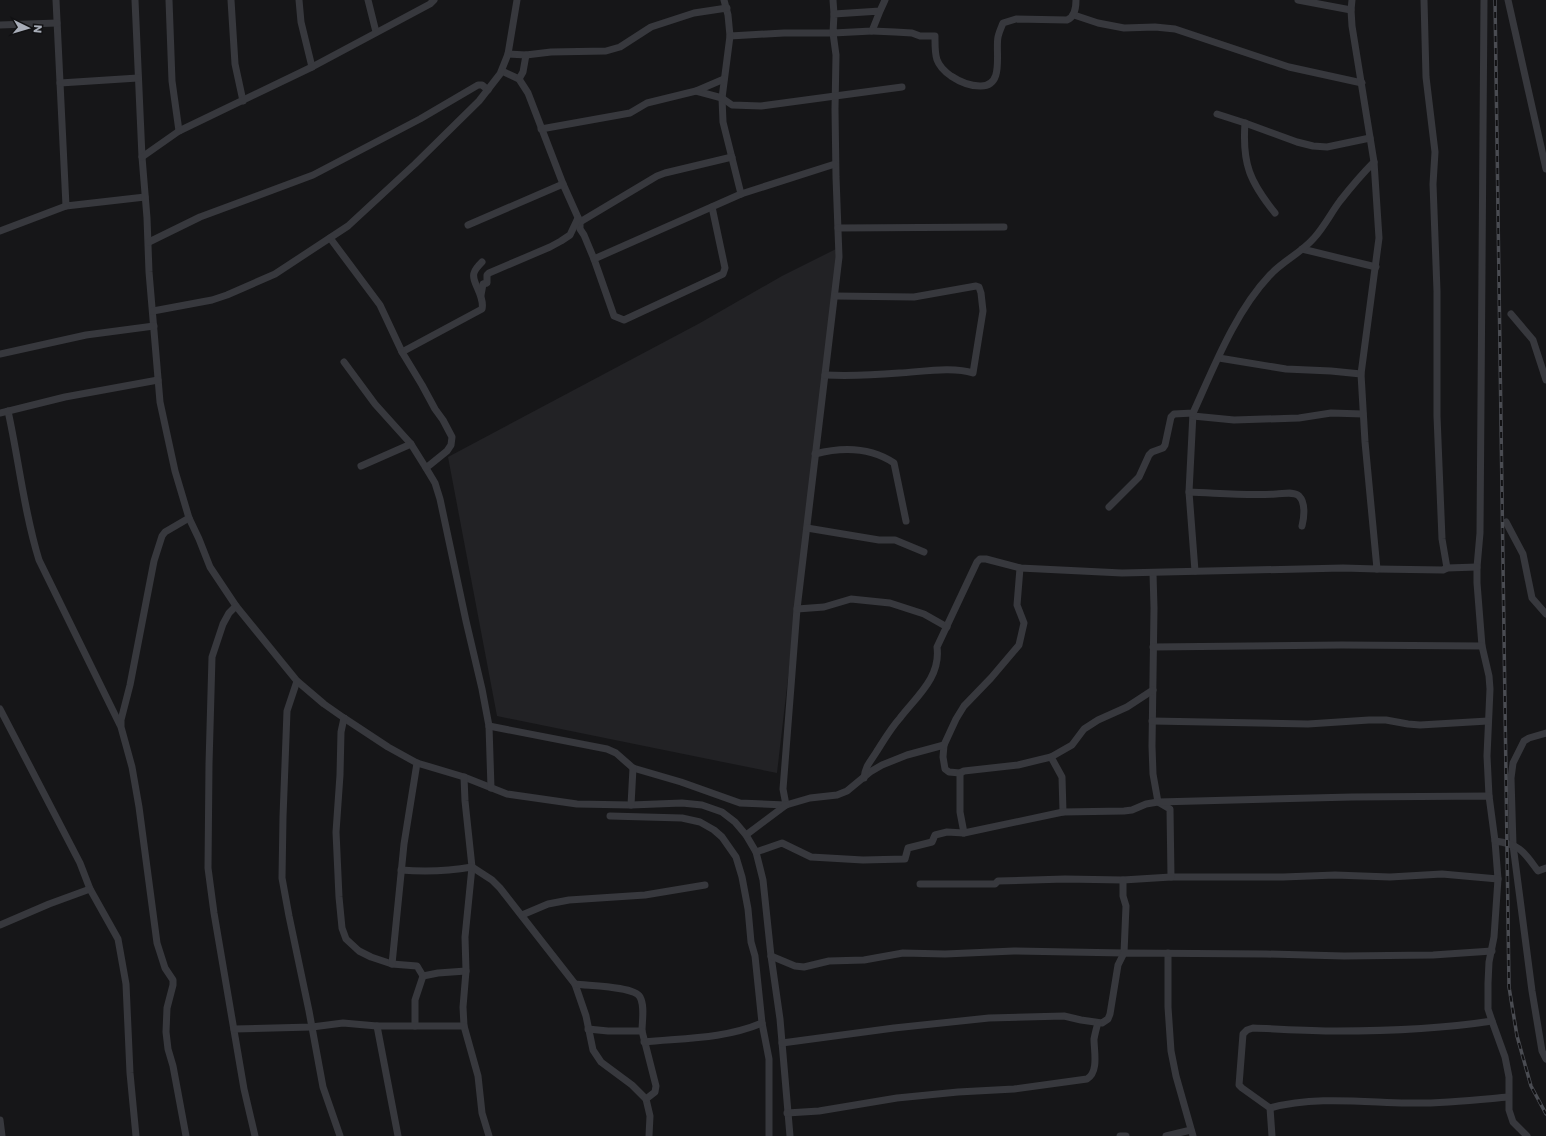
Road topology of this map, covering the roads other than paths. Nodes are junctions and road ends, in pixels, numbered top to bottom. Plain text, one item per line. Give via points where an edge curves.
1 (56, 0) edge
2 (135, 0) edge
3 (169, 0) edge
4 (231, 0) edge
5 (299, 0) edge
6 (368, 0) edge
7 (434, 0) edge
8 (517, 0) edge
9 (724, 0) edge
10 (833, 0) edge
11 (885, 0) edge
12 (1076, 0) edge
13 (1298, 0) edge
14 (1352, 0) edge
15 (1424, 0) edge
16 (1484, 0) edge
17 (1508, 0) edge
18 (727, 8) junction
19 (1351, 10) junction
20 (880, 11) junction
21 (834, 14) junction
22 (1074, 14) junction
23 (57, 23) junction
24 (0, 25) edge
25 (872, 31) junction
26 (376, 32) junction
27 (834, 33) junction
28 (730, 36) junction
29 (508, 54) junction
30 (526, 55) junction
31 (312, 66) junction
32 (502, 71) junction
33 (138, 78) junction
34 (724, 79) junction
35 (519, 80) junction
36 (60, 83) junction
37 (1362, 83) junction
38 (902, 87) dead end
39 (488, 90) junction
40 (696, 90) junction
41 (835, 95) junction
42 (722, 98) junction
43 (243, 101) junction
44 (1217, 114) dead end
45 (1245, 123) junction
46 (541, 129) junction
47 (179, 131) junction
48 (1370, 138) junction
49 (142, 157) junction
50 (732, 157) junction
51 (1374, 162) junction
52 (835, 164) junction
53 (1546, 170) edge
54 (563, 184) junction
55 (741, 194) junction
56 (145, 197) junction
57 (66, 206) junction
58 (712, 207) junction
59 (1275, 213) dead end
60 (579, 220) junction
61 (468, 225) dead end
62 (1004, 227) dead end
63 (838, 228) junction
64 (0, 231) edge
65 (330, 238) junction
66 (148, 242) junction
67 (1302, 249) junction
68 (594, 260) junction
69 (482, 262) dead end
70 (1376, 267) junction
71 (480, 295) junction
72 (834, 296) junction
73 (153, 311) junction
74 (1511, 314) dead end
75 (154, 326) junction
76 (402, 352) junction
77 (0, 354) edge
78 (1219, 358) junction
79 (344, 362) dead end
80 (1361, 374) junction
81 (825, 375) junction
82 (158, 380) junction
83 (1546, 380) edge
84 (8, 411) junction
85 (0, 413) edge
86 (1193, 414) junction
87 (1363, 414) junction
88 (411, 444) junction
89 (816, 454) junction
90 (361, 466) dead end
91 (426, 468) junction
92 (1190, 492) junction
93 (1108, 507) dead end
94 (189, 518) junction
95 (906, 521) dead end
96 (1506, 522) dead end
97 (1302, 526) dead end
98 (807, 528) junction
99 (924, 552) dead end
100 (1477, 567) junction
101 (1020, 568) junction
102 (1447, 568) junction
103 (1377, 569) junction
104 (1194, 571) junction
105 (1153, 573) junction
106 (236, 606) junction
107 (797, 609) junction
108 (1546, 614) edge
109 (947, 627) junction
110 (1482, 646) junction
111 (1153, 648) junction
112 (297, 681) junction
113 (1152, 690) junction
114 (0, 709) edge
115 (344, 718) junction
116 (1152, 721) junction
117 (1488, 721) junction
118 (489, 726) junction
119 (121, 727) junction
120 (1546, 733) edge
121 (944, 744) junction
122 (1051, 757) junction
123 (417, 763) junction
124 (633, 768) junction
125 (960, 773) junction
126 (464, 777) junction
127 (864, 778) junction
128 (491, 788) junction
129 (1489, 796) junction
130 (1158, 802) junction
131 (631, 805) junction
132 (786, 805) junction
133 (1063, 812) junction
134 (610, 816) dead end
135 (964, 833) junction
136 (746, 835) junction
137 (1494, 841) junction
138 (1513, 845) junction
139 (756, 852) junction
140 (472, 866) junction
141 (1546, 868) edge
142 (401, 870) junction
143 (1171, 877) junction
144 (1498, 879) junction
145 (1123, 880) junction
146 (920, 884) dead end
147 (705, 885) dead end
148 (90, 889) junction
149 (522, 915) junction
150 (0, 925) edge
151 (1492, 951) junction
152 (1124, 953) junction
153 (1168, 954) junction
154 (771, 956) junction
155 (392, 964) junction
156 (466, 971) junction
157 (423, 976) junction
158 (575, 984) junction
159 (1492, 1022) junction
160 (1098, 1023) junction
161 (762, 1024) junction
162 (377, 1026) junction
163 (415, 1026) junction
164 (464, 1026) junction
165 (312, 1027) junction
166 (234, 1029) junction
167 (588, 1029) junction
168 (642, 1031) junction
169 (644, 1042) junction
170 (782, 1043) junction
171 (1546, 1059) edge
172 (1508, 1097) junction
173 (646, 1099) junction
174 (1270, 1108) junction
175 (787, 1113) junction
176 (0, 1120) edge
177 (1192, 1133) edge
178 (2, 1136) edge
179 (136, 1136) edge
180 (186, 1136) edge
181 (255, 1136) edge
182 (340, 1136) edge
183 (398, 1136) edge
184 (489, 1136) edge
185 (649, 1136) edge
186 (769, 1136) edge
187 (790, 1136) edge
188 (1120, 1136) edge
189 (1126, 1136) edge
190 (1166, 1136) edge
191 (1272, 1136) edge
192 (1527, 1136) edge

1 - 23 street
2 - 33 street
3 - 47 street via 172,81
4 - 43 street via 235,64
5 - 31 street via 301,22
6 - 26 street
7 - 26 street
8 - 29 street
9 - 18 street
10 - 21 street
11 - 20 street
12 - 22 street
13 - 19 street
14 - 19 street
15 - 102 street via 1426,77 1435,152 1433,184 1437,291 1437,416 1442,539
16 - 100 street via 1480,533
17 - 53 street
18 - 28 street
18 - 30 street via 694,13 656,25 620,48
19 - 37 street
20 - 21 street
20 - 25 street
21 - 27 street
22 - 25 street via 1067,20 1016,19 1003,23 998,38 998,64 995,76 990,84 983,86 972,86 952,77 943,69 935,57 935,36
22 - 37 street via 1098,24 1124,28 1175,29 1289,67
23 - 24 street
23 - 36 street
25 - 27 street
26 - 31 street
27 - 28 street
27 - 41 street
28 - 34 street
29 - 30 street
29 - 32 street
30 - 35 street
31 - 43 street
32 - 35 street
32 - 39 street
33 - 36 street
33 - 49 street
34 - 40 street
34 - 42 street
35 - 46 street via 528,93
36 - 57 street
37 - 48 street
38 - 41 street
39 - 65 street via 415,164 348,226
39 - 66 street via 478,85 313,175 200,217
40 - 42 street
40 - 46 street via 647,103 630,113
41 - 42 street via 761,106 732,105
41 - 52 street
42 - 50 street via 723,122
43 - 47 street
44 - 45 street
45 - 48 street via 1297,142 1327,147
45 - 59 street via 1244,147 1247,168 1255,186
46 - 54 street
47 - 49 street
48 - 51 street
49 - 56 street
50 - 55 street
50 - 60 street via 657,176
51 - 67 street via 1360,176 1315,237
51 - 70 street via 1379,238
52 - 55 street
52 - 63 street
54 - 60 street
54 - 61 street
55 - 58 street
56 - 57 street
56 - 66 street
57 - 64 street
58 - 68 street
58 - 68 street via 725,268 723,274 624,320 614,316
60 - 68 street via 580,230
60 - 71 street via 570,235 550,248 489,273
62 - 63 street
63 - 72 street via 839,257
65 - 73 street via 276,274 227,295
65 - 76 street via 380,305
66 - 73 street
67 - 70 street
67 - 78 street via 1275,270 1254,294
69 - 71 street via 474,274
70 - 80 street
71 - 76 street via 482,309
72 - 81 street
72 - 81 street via 914,297 976,286 981,293 982,320 973,373 947,370
73 - 75 street
74 - 83 street via 1533,340
75 - 77 street via 86,335
75 - 82 street
76 - 91 street via 452,437 447,451
78 - 80 street via 1286,369
78 - 86 street
79 - 88 street via 375,404
80 - 87 street
81 - 89 street
82 - 84 street
82 - 94 street via 171,458
84 - 85 street
84 - 119 street via 18,453 31,534 39,560
86 - 87 street via 1234,420 1299,418 1331,413
86 - 92 street
86 - 93 street via 1174,414 1171,417 1163,448 1149,455 1139,477
87 - 103 street
88 - 90 street
88 - 91 street
89 - 95 street via 832,449 852,449 882,456 894,462
89 - 98 street
91 - 118 street via 435,483 440,499
92 - 97 street via 1294,494 1302,500
92 - 104 street
94 - 106 street via 210,567
94 - 119 street via 162,536 154,561
96 - 108 street via 1523,554 1532,598
98 - 99 street via 879,540 895,540
98 - 107 street
100 - 102 street
100 - 110 street
101 - 105 street
101 - 109 street via 986,558 980,559
101 - 121 street via 1017,609 1024,623 1019,644 964,706
102 - 103 street
103 - 104 street
104 - 105 street
105 - 111 street
106 - 112 street
106 - 166 street via 223,624 212,657 208,868
107 - 109 street via 824,607 851,599 890,603 924,614
107 - 132 street via 784,788
109 - 127 street via 937,647 939,656 928,685 892,726 865,768
110 - 111 street via 1342,644
110 - 117 street via 1489,676
111 - 113 street
112 - 115 street
112 - 165 street via 287,711 282,878
113 - 116 street
113 - 122 street via 1127,707 1098,720 1084,730 1072,745
114 - 148 street via 80,862
115 - 123 street
115 - 155 street via 341,732 336,832 342,928 346,939 359,951
116 - 117 street via 1308,724 1386,720 1420,725
116 - 130 street via 1153,774
117 - 129 street
118 - 124 street via 607,749 616,753
118 - 128 street
119 - 180 street via 139,806 157,943 165,968 173,980 167,1008 166,1032
120 - 138 street via 1524,741 1513,763
121 - 125 street via 944,769
121 - 127 street via 895,759
122 - 125 street via 1018,765
122 - 133 street via 1062,777
123 - 126 street
123 - 142 street
124 - 131 street
124 - 132 street via 740,803
125 - 135 street via 960,812
126 - 128 street
126 - 140 street
127 - 132 street via 847,791
128 - 131 street via 507,794 543,800 577,804
129 - 130 street
129 - 137 street
130 - 133 street via 1124,811
130 - 143 street via 1170,809
131 - 136 street via 702,805 722,812
132 - 136 street
133 - 135 street
134 - 161 street via 690,819 700,822 722,837 736,857 746,896
135 - 139 street via 947,832 936,835 932,842 908,848 906,859 812,857 782,843
136 - 139 street
137 - 138 street
137 - 144 street
138 - 141 street via 1524,851 1538,871
138 - 171 street via 1532,991 1542,1051
139 - 154 street via 763,880
140 - 142 street via 454,870
140 - 149 street via 492,880
140 - 156 street via 465,937
142 - 155 street
143 - 144 street via 1390,877 1442,874
143 - 145 street
144 - 151 street
145 - 146 street via 1065,879 995,884
145 - 152 street via 1126,906
147 - 149 street via 645,895 569,900 548,904
148 - 150 street
148 - 179 street via 118,939 124,970
149 - 158 street
151 - 153 street via 1433,955 1344,956
151 - 159 street via 1487,1000
152 - 153 street
152 - 154 street via 903,953 864,960 829,961 804,967
152 - 160 street via 1118,965 1110,1014 1108,1019
153 - 177 street via 1171,1051
154 - 170 street
155 - 157 street via 417,966
156 - 157 street
156 - 164 street
157 - 163 street via 416,1000
158 - 167 street
158 - 168 street via 636,992 642,1007
159 - 172 street via 1505,1057 1509,1077
159 - 174 street via 1397,1030 1247,1030 1244,1034 1239,1085
160 - 170 street via 1064,1016 989,1018
160 - 175 street via 1094,1039 1093,1073 1087,1079
161 - 169 street via 724,1035
161 - 186 street via 769,1059
162 - 163 street
162 - 165 street via 343,1023
162 - 183 street
163 - 164 street
164 - 184 street via 478,1076 482,1113
165 - 166 street
165 - 182 street via 323,1087
166 - 181 street
167 - 168 street
167 - 173 street via 593,1050 601,1062
168 - 169 street
169 - 173 street via 656,1086 655,1092
170 - 175 street
172 - 174 street via 1438,1103 1306,1102
172 - 192 street via 1513,1122
173 - 185 street via 650,1116
174 - 191 street
175 - 187 street
176 - 178 street
177 - 190 street
188 - 189 street

